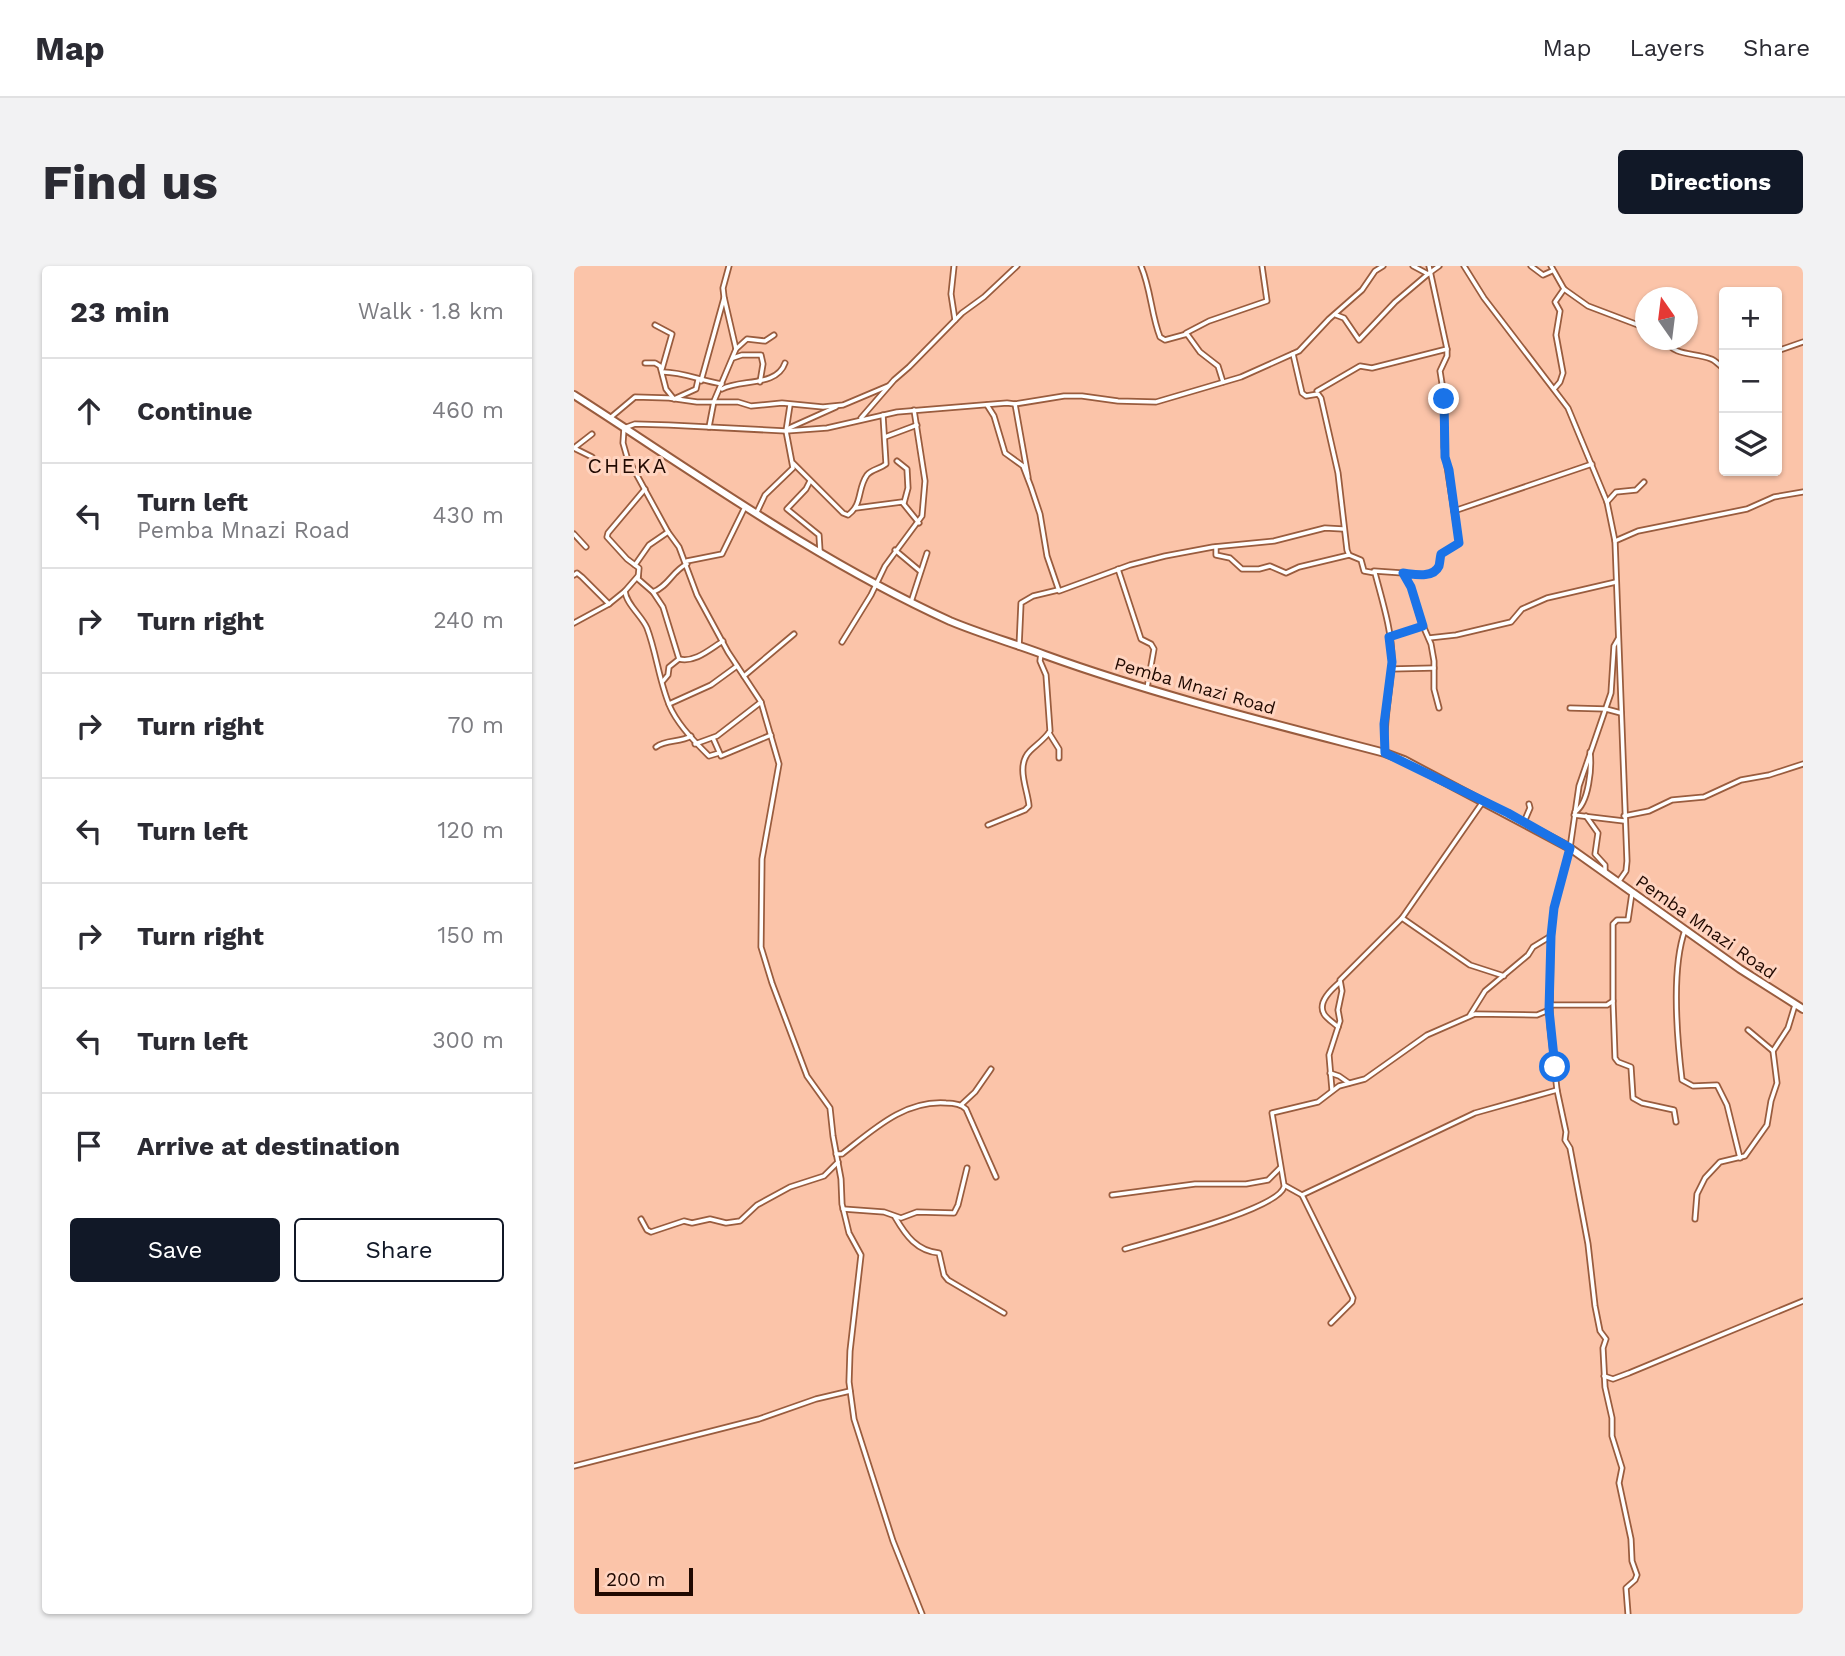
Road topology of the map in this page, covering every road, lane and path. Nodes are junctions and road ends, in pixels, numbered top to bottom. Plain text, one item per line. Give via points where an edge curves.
1 (729, 266) edge
2 (956, 266) edge
3 (1017, 266) edge
4 (1141, 266) edge
5 (1262, 266) edge
6 (1383, 266) edge
7 (1413, 266) edge
8 (1429, 266) edge
9 (1439, 266) edge
10 (1464, 266) edge
11 (1531, 266) edge
12 (1552, 268) edge
13 (1429, 274) junction
14 (1564, 289) junction
15 (724, 297) junction
16 (1336, 315) junction
17 (955, 320) junction
18 (1635, 325) edge
19 (655, 326) dead end
20 (1186, 333) junction
21 (774, 335) dead end
22 (1803, 342) edge
23 (736, 349) junction
24 (1447, 349) junction
25 (1675, 350) edge
26 (1780, 350) edge
27 (1293, 354) junction
28 (733, 358) junction
29 (645, 363) dead end
30 (785, 363) dead end
31 (1719, 365) edge
32 (662, 370) junction
33 (700, 380) junction
34 (760, 382) junction
35 (1223, 382) junction
36 (722, 384) junction
37 (888, 386) junction
38 (1554, 389) junction
39 (720, 390) junction
40 (1317, 391) dead end
41 (574, 395) edge
42 (674, 398) junction
43 (714, 401) junction
44 (790, 404) junction
45 (986, 404) junction
46 (1016, 404) junction
47 (838, 406) junction
48 (914, 410) junction
49 (884, 415) junction
50 (610, 418) junction
51 (860, 420) junction
52 (917, 425) junction
53 (709, 426) junction
54 (624, 428) junction
55 (787, 430) junction
56 (592, 434) dead end
57 (885, 437) junction
58 (574, 448) edge
59 (592, 457) dead end
60 (897, 461) dead end
61 (793, 463) junction
62 (1592, 464) junction
63 (1028, 480) junction
64 (810, 481) junction
65 (1644, 482) dead end
66 (645, 489) junction
67 (1803, 492) edge
68 (1607, 502) junction
69 (904, 503) junction
70 (745, 507) junction
71 (856, 508) junction
72 (1454, 511) junction
73 (756, 514) junction
74 (919, 523) junction
75 (1343, 529) junction
76 (668, 532) junction
77 (574, 534) edge
78 (1615, 541) junction
79 (586, 547) dead end
80 (1216, 547) junction
81 (895, 550) junction
82 (820, 551) junction
83 (927, 553) dead end
84 (1349, 555) junction
85 (686, 563) junction
86 (635, 565) junction
87 (1118, 569) junction
88 (1372, 571) junction
89 (921, 572) junction
90 (1403, 573) junction
91 (574, 575) edge
92 (638, 576) junction
93 (1616, 582) junction
94 (875, 585) junction
95 (1058, 590) junction
96 (625, 592) junction
97 (653, 592) junction
98 (911, 602) junction
99 (609, 604) junction
100 (574, 623) edge
101 (1423, 626) junction
102 (794, 634) dead end
103 (1389, 637) junction
104 (1429, 638) junction
105 (1618, 639) junction
106 (723, 641) junction
107 (842, 642) dead end
108 (1019, 647) junction
109 (1041, 653) junction
110 (679, 659) junction
111 (737, 665) junction
112 (1434, 668) junction
113 (1391, 669) junction
114 (744, 676) junction
115 (663, 681) junction
116 (1147, 690) junction
117 (761, 702) junction
118 (669, 704) junction
119 (1439, 708) dead end
120 (1570, 708) dead end
121 (1606, 709) junction
122 (1621, 713) junction
123 (1049, 733) junction
124 (771, 735) junction
125 (691, 736) junction
126 (713, 738) junction
127 (695, 744) junction
128 (656, 747) dead end
129 (1590, 750) junction
130 (719, 753) junction
131 (1385, 753) junction
132 (1059, 758) dead end
133 (1803, 764) edge
134 (1484, 802) junction
135 (1529, 804) dead end
136 (1574, 814) junction
137 (1586, 816) junction
138 (1624, 819) junction
139 (1524, 822) junction
140 (988, 825) dead end
141 (1570, 848) junction
142 (1604, 873) junction
143 (1618, 883) junction
144 (1632, 893) junction
145 (1402, 918) junction
146 (1685, 930) junction
147 (1551, 936) junction
148 (1504, 976) junction
149 (1339, 982) junction
150 (1613, 1001) junction
151 (1795, 1005) junction
152 (1549, 1007) junction
153 (1803, 1009) edge
154 (1469, 1016) junction
155 (1338, 1028) junction
156 (1748, 1030) dead end
157 (1773, 1051) junction
158 (991, 1069) dead end
159 (1330, 1073) junction
160 (1349, 1083) junction
161 (1332, 1090) junction
162 (1557, 1090) junction
163 (961, 1105) junction
164 (1676, 1122) dead end
165 (836, 1154) junction
166 (1740, 1158) junction
167 (838, 1163) junction
168 (967, 1168) dead end
169 (1280, 1168) junction
170 (996, 1177) dead end
171 (1284, 1187) junction
172 (1112, 1195) dead end
173 (1302, 1195) junction
174 (843, 1209) junction
175 (895, 1217) junction
176 (641, 1219) dead end
177 (1695, 1219) dead end
178 (1125, 1249) dead end
179 (1803, 1301) edge
180 (1004, 1313) dead end
181 (1331, 1323) dead end
182 (1604, 1376) junction
183 (850, 1391) junction
184 (575, 1465) edge
185 (922, 1614) edge
186 (1628, 1614) edge

1 - 15 street
2 - 17 street via 951,294
3 - 17 street
4 - 20 street via 1160,337 1165,340
5 - 20 street via 1267,301
6 - 16 street
7 - 13 street
8 - 13 street
9 - 13 street
10 - 38 street
11 - 12 street via 1543,275
12 - 14 street
13 - 16 street via 1358,340 1344,318
13 - 24 street
14 - 18 street via 1592,309
14 - 38 street via 1555,302 1560,311 1556,334 1563,373
15 - 23 street
15 - 33 street
16 - 27 street
17 - 37 street
19 - 32 street via 672,332
20 - 35 street via 1218,366
21 - 23 street via 767,340 744,340
22 - 26 street
23 - 28 street
24 - 40 street via 1372,368 1360,366
24 - 72 street via 1440,370 1444,447
25 - 31 street via 1709,358
27 - 35 street
27 - 75 street via 1302,393 1321,398 1338,472
28 - 34 street via 761,355
28 - 36 street
29 - 32 street via 655,363
30 - 34 street via 781,371
32 - 33 street
32 - 42 street via 666,389
33 - 36 street
33 - 42 street via 696,389
34 - 39 street via 733,383
35 - 46 street via 1156,402 1064,396
36 - 39 street
37 - 47 street
37 - 51 street
38 - 62 street via 1572,416
39 - 43 street
41 - 50 main road, Pemba Mnazi Road
42 - 43 street
42 - 50 street via 632,398
43 - 44 street
43 - 53 street
44 - 47 street
44 - 55 street
45 - 46 street
45 - 48 street
45 - 63 street via 1004,453 1020,463
46 - 63 street
47 - 55 street
48 - 49 street
48 - 52 street
49 - 51 street
49 - 57 street
50 - 54 main road, Pemba Mnazi Road
51 - 55 street
52 - 57 street
52 - 74 street via 925,481
53 - 54 street via 639,424
53 - 55 street
54 - 66 street via 625,453
54 - 70 main road, Pemba Mnazi Road
55 - 61 street
56 - 58 street
57 - 71 street via 886,464 866,476
58 - 59 street
60 - 69 street via 907,470
61 - 64 street
61 - 73 street via 792,470 765,495
62 - 68 street
62 - 72 street
63 - 95 street
64 - 71 street via 843,513
64 - 82 street via 787,509 819,534
65 - 68 street via 1636,490 1617,492
66 - 76 street
66 - 86 street via 607,535
67 - 78 street via 1774,496 1747,509 1638,531
68 - 78 street
69 - 71 street
69 - 74 street
70 - 73 main road, Pemba Mnazi Road
70 - 85 street via 722,554
72 - 90 street via 1458,545 1441,554 1431,573
73 - 82 main road, Pemba Mnazi Road
74 - 81 street
75 - 80 street via 1325,528 1274,541
75 - 84 street
76 - 85 street
76 - 86 street via 649,545
77 - 79 street
78 - 93 street
80 - 84 street via 1216,555 1231,558 1241,568 1270,565 1286,573
80 - 87 street
81 - 89 street
81 - 94 street
82 - 94 main road, Pemba Mnazi Road
83 - 89 street
84 - 88 street via 1359,559 1364,571
85 - 97 street
85 - 106 street via 697,595
86 - 92 street
87 - 95 street
87 - 116 street via 1141,639 1154,649
88 - 90 street
88 - 103 street
89 - 98 street
90 - 101 street
91 - 99 street via 582,577
92 - 96 street
92 - 97 street
93 - 104 street via 1547,598 1522,609 1513,621
93 - 105 street
94 - 98 main road, Pemba Mnazi Road
94 - 107 street
95 - 108 street via 1021,603
96 - 99 street
96 - 115 street via 647,629
97 - 110 street via 663,607
98 - 108 main road, Pemba Mnazi Road
99 - 100 street
101 - 103 street
101 - 104 street
102 - 114 street
103 - 113 street
104 - 112 street
105 - 121 street
105 - 122 street
106 - 110 street via 699,656
106 - 111 street
108 - 109 main road, Pemba Mnazi Road
109 - 116 main road, Pemba Mnazi Road
109 - 123 street
110 - 115 street
111 - 114 street
111 - 118 street via 711,685
112 - 113 street
112 - 119 street
113 - 131 street
114 - 117 street
115 - 118 street
116 - 131 main road, Pemba Mnazi Road
117 - 124 street
117 - 126 street
118 - 125 street
120 - 121 street
121 - 122 street
121 - 129 street
122 - 138 street
123 - 132 street
123 - 140 street via 1026,757 1023,783 1028,807
124 - 130 street via 723,756
124 - 165 street via 779,767 762,859 761,947 807,1076 829,1104
125 - 127 street
125 - 128 street
126 - 127 street
126 - 130 street
127 - 130 street via 709,756
129 - 136 street
129 - 136 street via 1592,769 1583,805
131 - 134 main road, Pemba Mnazi Road
133 - 138 street via 1741,780 1704,797 1672,800
134 - 139 main road, Pemba Mnazi Road
134 - 145 street
135 - 139 street
136 - 137 street
136 - 141 street
137 - 138 street
137 - 142 street via 1598,833 1595,854 1605,865
138 - 143 street via 1626,871
139 - 141 main road, Pemba Mnazi Road
141 - 142 main road, Pemba Mnazi Road
141 - 147 street
142 - 143 main road, Pemba Mnazi Road
143 - 144 main road, Pemba Mnazi Road
144 - 146 main road, Pemba Mnazi Road
144 - 150 street via 1628,920 1613,924
145 - 148 street via 1470,965
145 - 149 street
146 - 151 main road, Pemba Mnazi Road
146 - 166 street via 1679,951 1677,1004 1682,1080 1693,1086 1717,1085 1727,1105
147 - 148 street
147 - 152 street
148 - 154 street via 1485,991
149 - 155 street
149 - 155 street via 1323,1010
150 - 152 street
150 - 164 street via 1615,1058 1631,1067 1633,1098 1674,1110
151 - 153 main road, Pemba Mnazi Road
151 - 157 street via 1788,1028
152 - 154 street via 1537,1015
152 - 162 street
154 - 160 street via 1404,1049 1376,1073
155 - 159 street via 1329,1055
156 - 157 street
157 - 166 street via 1777,1083 1767,1125
158 - 163 street
159 - 160 street
159 - 161 street
160 - 161 street
161 - 169 street via 1318,1101 1272,1113
162 - 173 street via 1475,1113
162 - 182 street via 1587,1235 1597,1317 1606,1339
163 - 165 street via 928,1103 901,1111
163 - 170 street
165 - 167 street
166 - 177 street via 1720,1162 1705,1178
167 - 174 street
167 - 176 street via 828,1174 757,1205 736,1223 684,1221 651,1232
168 - 175 street via 955,1212
169 - 171 street
169 - 172 street via 1268,1180 1246,1184 1195,1184
171 - 173 street
171 - 178 street via 1280,1195 1259,1205
173 - 181 street via 1353,1298
174 - 175 street
174 - 183 street via 849,1233 861,1253 850,1343
175 - 180 street via 916,1245 939,1253 948,1280
179 - 182 street via 1629,1373 1610,1379
182 - 186 street via 1637,1575 1625,1589
183 - 184 street
183 - 185 street via 860,1441

